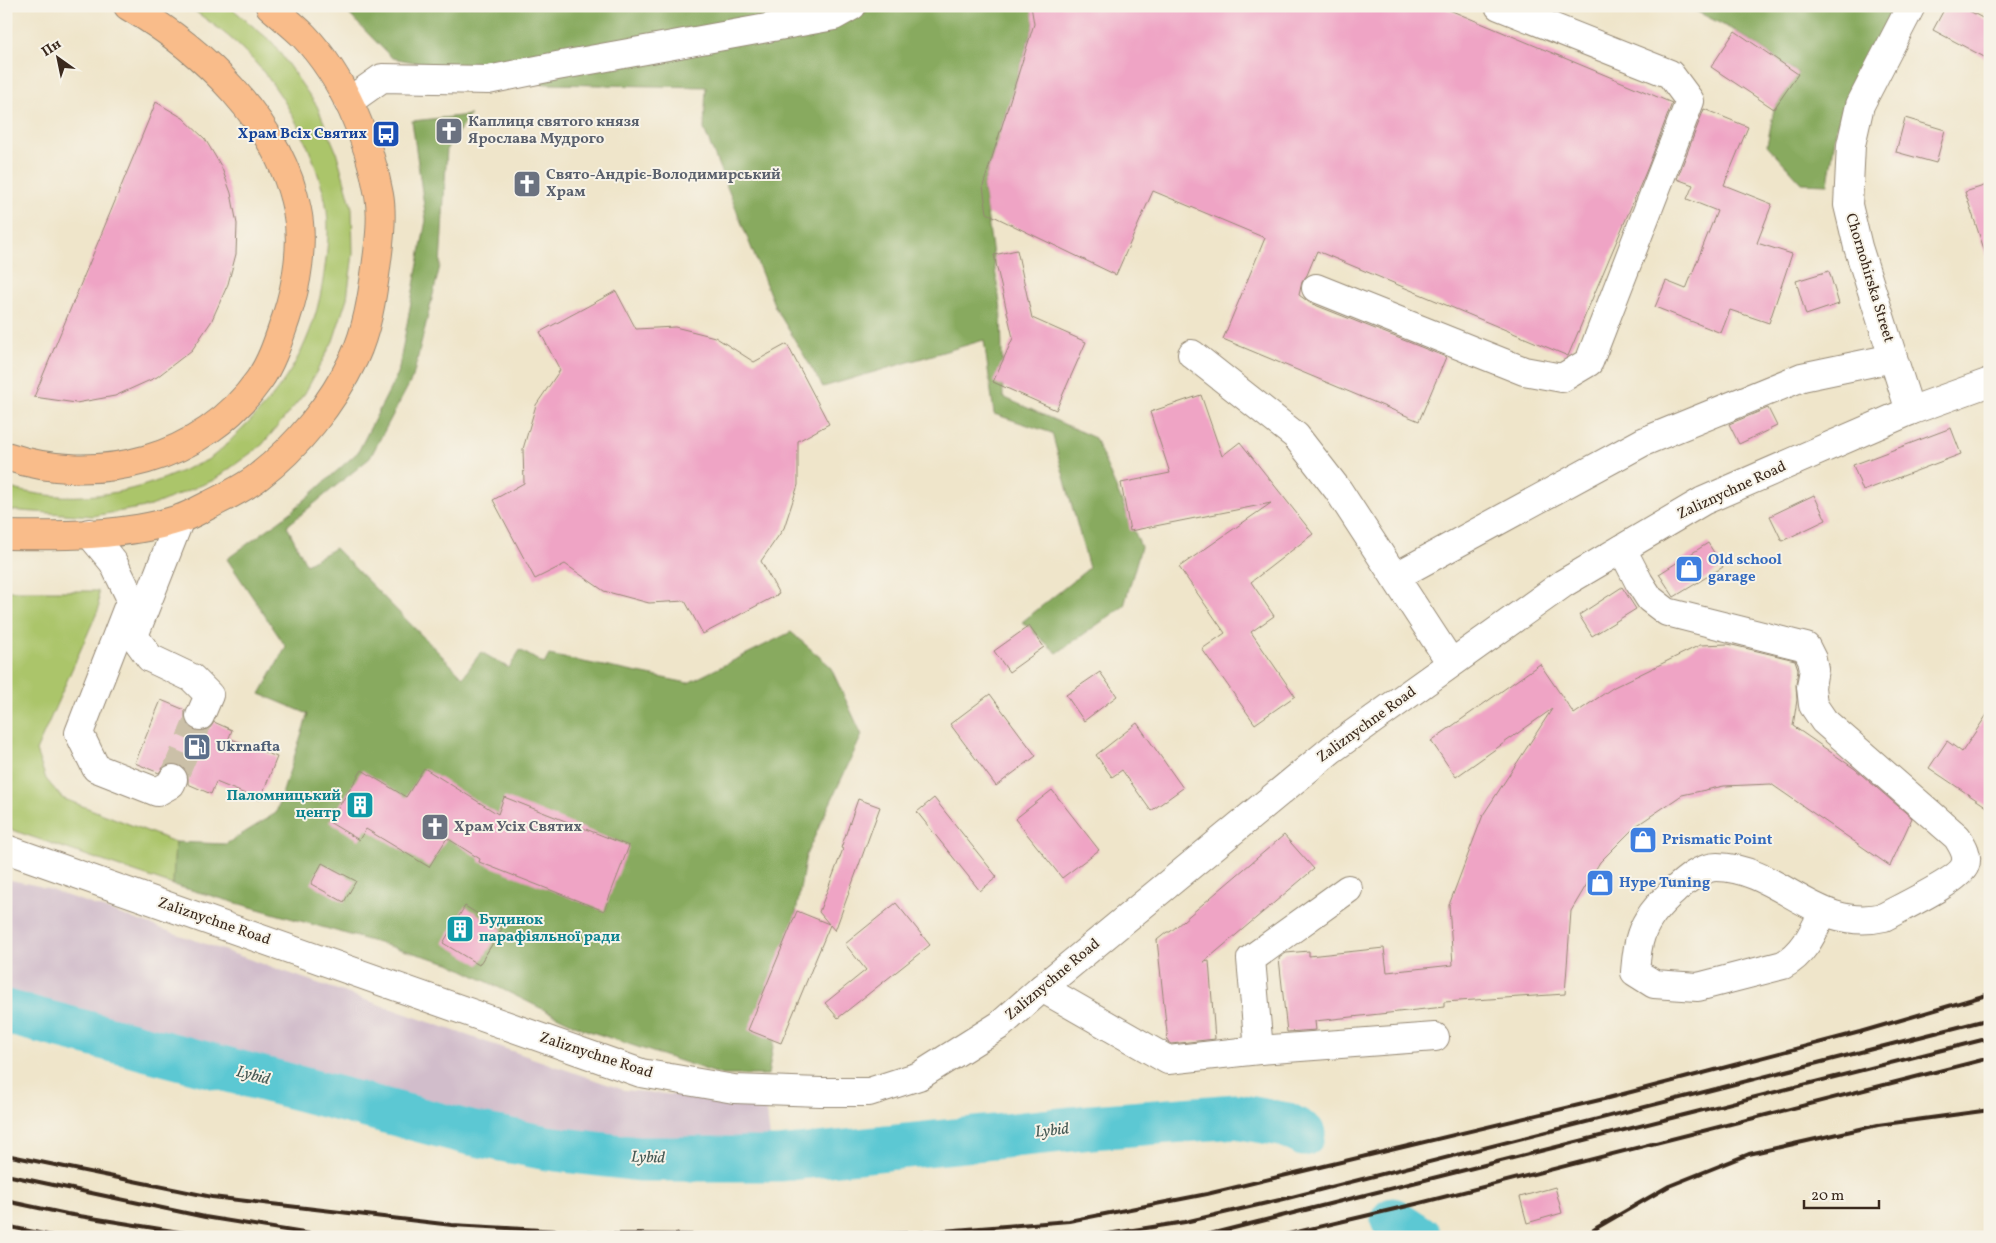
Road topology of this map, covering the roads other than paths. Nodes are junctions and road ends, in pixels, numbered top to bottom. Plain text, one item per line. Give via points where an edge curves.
1 (128, 6) edge
2 (270, 6) edge
3 (852, 6) edge
4 (1499, 6) edge
5 (1910, 6) edge
6 (348, 102) junction
7 (1316, 288) dead end
8 (1192, 354) dead end
9 (1893, 358) junction
10 (1990, 382) edge
11 (1910, 411) junction
12 (6, 456) edge
13 (180, 519) junction
14 (89, 533) junction
15 (6, 535) edge
16 (1622, 549) junction
17 (1395, 577) junction
18 (1451, 663) junction
19 (200, 716) tunnel mouth
20 (174, 779) tunnel mouth
21 (6, 849) edge
22 (1348, 889) dead end
23 (1823, 912) junction
24 (1042, 988) junction
25 (1435, 1037) dead end
26 (1259, 1050) junction

1 - 12 main road via 194,52 230,87 260,125 284,166 298,210 300,254 293,298 279,340 260,379 232,412 198,437 162,455 123,466 82,470 43,466
2 - 6 main road via 304,36
3 - 6 street via 834,16 488,80 382,78
4 - 7 street via 1670,74 1690,101 1589,362 1562,378 1524,371
5 - 9 street, Chornohirska Street via 1860,105 1850,153 1848,205
6 - 13 main road via 367,143 380,197 379,247 371,308 354,357 327,405 293,445 257,478
8 - 17 street via 1296,436 1338,490
9 - 11 street, Chornohirska Street
9 - 17 street via 1802,378 1644,442
10 - 11 street, Zaliznychne Road
11 - 16 street, Zaliznychne Road via 1703,501
13 - 14 main road
13 - 19 street via 134,636 150,658 192,678 209,695
14 - 15 main road
14 - 20 street via 113,562 131,599 79,732 96,768 157,792
16 - 18 street, Zaliznychne Road via 1564,583
16 - 23 street via 1650,599 1668,612 1806,647 1814,669 1813,705 1824,721 1957,837 1966,854 1965,866 1955,877 1884,917 1852,920
17 - 18 street
18 - 24 street, Zaliznychne Road via 1332,749
21 - 24 street, Zaliznychne Road via 641,1073 734,1089 869,1092 919,1076 1000,1025
22 - 26 street via 1251,959
23 - 23 street via 1746,872 1716,867 1691,876 1658,905 1641,934 1635,972 1654,984 1698,987 1783,965 1794,960 1808,942
24 - 26 street via 1168,1060
25 - 26 street

